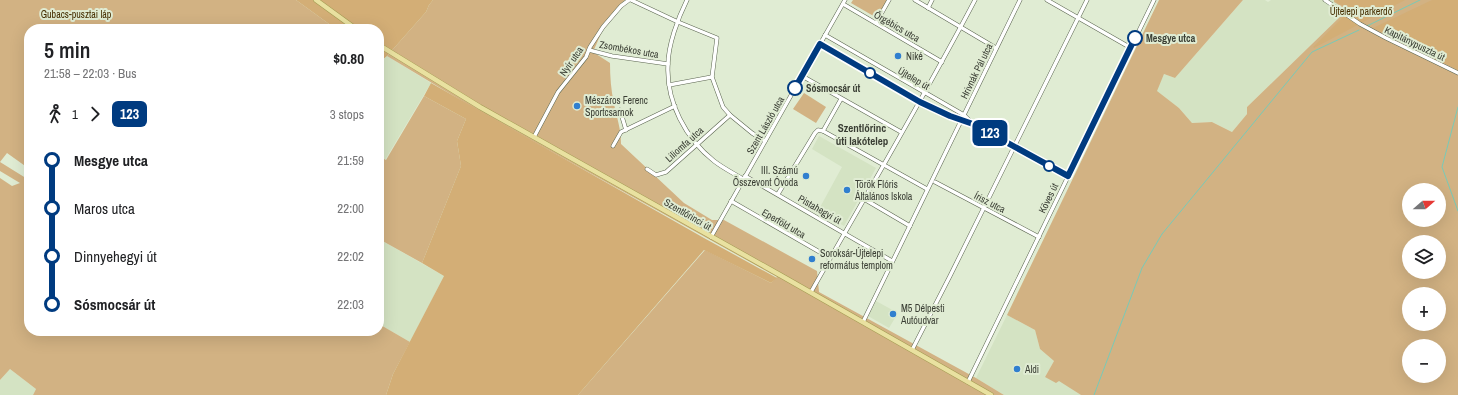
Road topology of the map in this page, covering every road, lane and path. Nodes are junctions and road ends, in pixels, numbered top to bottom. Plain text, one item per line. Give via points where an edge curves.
1 (316, 0) edge
2 (630, 0) edge
3 (687, 0) edge
4 (845, 0) edge
5 (889, 0) edge
6 (915, 0) edge
7 (932, 0) edge
8 (975, 0) edge
9 (1020, 0) edge
10 (1047, 0) edge
11 (1087, 0) edge
12 (1154, 0) edge
13 (1325, 0) edge
14 (843, 4) junction
15 (928, 8) junction
16 (1078, 18) junction
17 (678, 22) junction
18 (876, 23) junction
19 (349, 24) edge
20 (961, 27) junction
21 (825, 35) junction
22 (820, 44) junction
23 (384, 48) edge
24 (996, 48) junction
25 (1131, 48) junction
26 (589, 50) junction
27 (942, 62) junction
28 (668, 64) junction
29 (1458, 73) edge
30 (802, 76) junction
31 (712, 77) junction
32 (669, 85) junction
33 (925, 93) junction
34 (841, 99) junction
35 (920, 102) junction
36 (675, 106) junction
37 (620, 110) dead end
38 (730, 115) junction
39 (964, 115) junction
40 (962, 120) junction
41 (973, 124) junction
42 (626, 130) junction
43 (823, 131) junction
44 (901, 132) junction
45 (534, 137) junction
46 (765, 141) junction
47 (696, 144) junction
48 (613, 146) dead end
49 (1014, 147) junction
50 (883, 164) junction
51 (647, 169) dead end
52 (1068, 176) junction
53 (744, 178) junction
54 (935, 182) dead end
55 (927, 190) junction
56 (778, 194) junction
57 (864, 199) junction
58 (731, 201) junction
59 (984, 208) junction
60 (910, 226) junction
61 (844, 233) junction
62 (711, 237) junction
63 (1039, 237) junction
64 (830, 258) junction
65 (892, 261) junction
66 (811, 292) junction
67 (862, 322) junction
68 (912, 350) junction
69 (968, 382) junction
70 (991, 395) edge

1 - 19 main road
2 - 17 street
2 - 26 street, Nyír utca via 620,6
3 - 17 street, Pistahegyi út
4 - 14 street, Szent László utca
5 - 18 street
6 - 15 street
7 - 15 street
8 - 20 street
9 - 24 street, Hrivnák Pál utca
10 - 16 street
11 - 16 street
12 - 25 street, Köves út
13 - 29 street, Kapitánypuszta út via 1360,24
14 - 18 street, Őrgébics utca
14 - 21 street, Szent László utca
15 - 20 street
16 - 25 street
16 - 49 street
17 - 28 street, Pistahegyi út
17 - 31 street via 716,38
18 - 27 street, Őrgébics utca
20 - 24 street
20 - 27 street
21 - 22 street, Szent László utca
21 - 33 street, Újtelep út
22 - 30 street, Szent László utca
22 - 35 street, Újtelep út
23 - 45 main road, Szentlőrinci út
24 - 39 street, Hrivnák Pál utca
25 - 52 street, Köves út
26 - 28 street, Zsombékos utca
26 - 45 street, Nyír utca via 558,92
27 - 33 street
28 - 32 street, Pistahegyi út
30 - 34 street
30 - 46 street, Szent László utca
31 - 32 street
31 - 38 street via 723,107
32 - 36 street, Pistahegyi út
33 - 35 street
33 - 39 street, Újtelep út
34 - 43 street
34 - 44 street
35 - 40 street, Újtelep út
35 - 44 street
36 - 42 street
36 - 47 street, Pistahegyi út via 682,123
37 - 42 street
38 - 46 street
38 - 47 street, Liliomfa utca
39 - 40 street, Hrivnák Pál utca
39 - 41 street, Újtelep út
40 - 41 street, Újtelep út
40 - 55 street, Hrivnák Pál utca
41 - 49 street, Újtelep út
42 - 48 street
43 - 50 street
43 - 56 street via 818,130 815,133
44 - 50 street
45 - 62 main road, Szentlőrinci út
46 - 53 street, Szent László utca
47 - 51 street, Liliomfa utca via 666,172 656,175
47 - 53 street, Pistahegyi út via 721,166
49 - 52 street, Újtelep út
49 - 59 street
50 - 55 street
50 - 57 street
52 - 63 street, Köves út
53 - 56 street, Pistahegyi út
53 - 58 street, Szent László utca
54 - 59 street, Írisz utca
55 - 60 street, Hrivnák Pál utca
56 - 61 street, Pistahegyi út
57 - 60 street
57 - 61 street
58 - 62 street, Szent László utca
58 - 64 street, Eperföld utca
59 - 63 street, Írisz utca
59 - 68 street
60 - 65 street, Hrivnák Pál utca
61 - 64 street
61 - 65 street, Pistahegyi út
62 - 66 main road, Szentlőrinci út
63 - 69 street, Köves út
64 - 66 street
65 - 67 street, Hrivnák Pál utca
66 - 67 main road, Szentlőrinci út
67 - 68 main road, Szentlőrinci út
68 - 69 main road, Szentlőrinci út
69 - 70 main road, Szentlőrinci út

